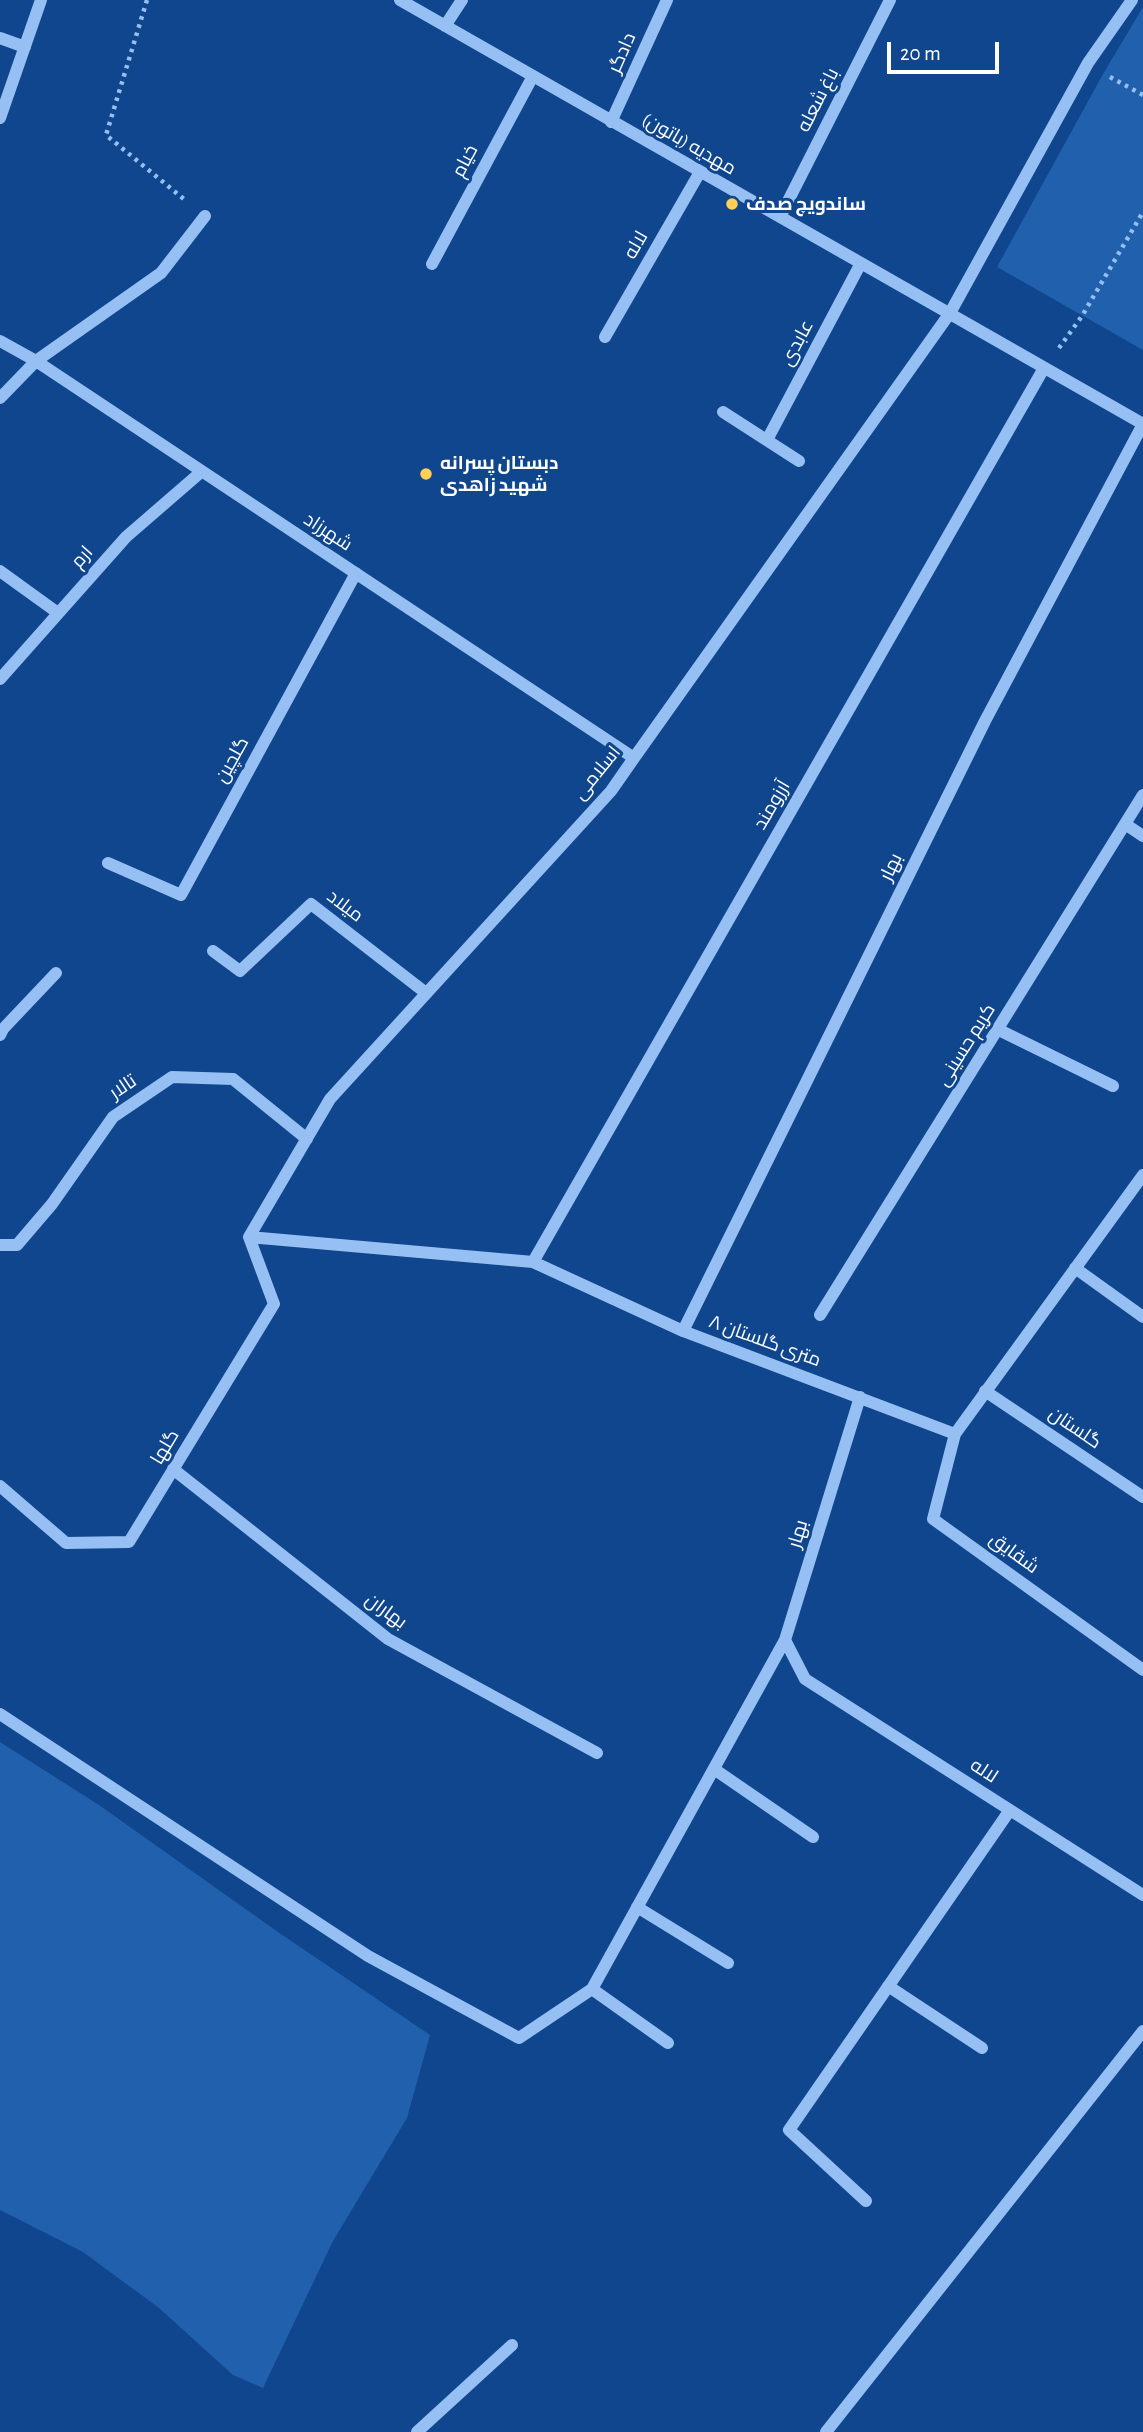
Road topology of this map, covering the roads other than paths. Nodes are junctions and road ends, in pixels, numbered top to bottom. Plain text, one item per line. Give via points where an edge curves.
1 (41, 0) edge
2 (400, 0) edge
3 (462, 0) edge
4 (667, 0) edge
5 (890, 0) edge
6 (1132, 0) edge
7 (445, 26) junction
8 (0, 38) edge
9 (25, 47) junction
10 (533, 76) junction
11 (0, 118) edge
12 (611, 122) junction
13 (700, 172) junction
14 (205, 216) road end
15 (780, 217) junction
16 (861, 263) junction
17 (432, 264) dead end
18 (950, 313) junction
19 (605, 337) dead end
20 (0, 341) edge
21 (36, 361) junction
22 (1044, 368) junction
23 (0, 398) edge
24 (723, 412) dead end
25 (1143, 424) edge
26 (767, 440) junction
27 (799, 461) dead end
28 (201, 472) junction
29 (0, 571) edge
30 (356, 573) junction
31 (58, 613) junction
32 (0, 678) edge
33 (634, 758) junction
34 (1143, 795) edge
35 (1125, 824) junction
36 (1143, 836) edge
37 (108, 863) dead end
38 (213, 951) dead end
39 (56, 973) dead end
40 (426, 993) junction
41 (999, 1030) junction
42 (0, 1035) edge
43 (1113, 1086) dead end
44 (307, 1139) junction
45 (1143, 1175) edge
46 (250, 1237) junction
47 (0, 1245) edge
48 (533, 1262) junction
49 (1075, 1268) junction
50 (820, 1315) dead end
51 (1143, 1317) edge
52 (683, 1331) junction
53 (985, 1391) junction
54 (860, 1397) junction
55 (955, 1434) junction
56 (173, 1469) junction
57 (0, 1486) edge
58 (1143, 1497) edge
59 (785, 1640) junction
60 (1143, 1670) edge
61 (0, 1714) edge
62 (597, 1753) dead end
63 (714, 1769) junction
64 (1010, 1810) junction
65 (813, 1837) dead end
66 (1143, 1895) edge
67 (637, 1907) junction
68 (728, 1963) dead end
69 (888, 1986) junction
70 (592, 1989) junction
71 (1143, 2032) edge
72 (668, 2043) dead end
73 (982, 2049) dead end
74 (866, 2201) dead end
75 (512, 2345) dead end
76 (416, 2432) edge
77 (827, 2432) edge

1 - 9 street
2 - 7 street, مهدیه (باتون)
3 - 7 street
4 - 12 street, دادگر
5 - 15 street, باغ شعله
6 - 18 street, اسلامی via 1087,62
7 - 10 street, مهدیه (باتون)
8 - 9 street
9 - 11 street
10 - 12 street, مهدیه (باتون)
10 - 17 street, خیام
12 - 13 street, مهدیه (باتون)
13 - 15 street, مهدیه (باتون)
13 - 19 street, لاله
14 - 21 street via 161,273
15 - 16 street, مهدیه (باتون)
16 - 18 street, مهدیه (باتون)
16 - 26 street, عابدی
18 - 22 street, مهدیه (باتون)
18 - 33 street, اسلامی
20 - 21 street, شهرزاد
21 - 23 street
21 - 28 street, شهرزاد
22 - 25 street, مهدیه (باتون)
22 - 48 street, آرزومند
24 - 26 street
25 - 52 street, بهار via 985,721
26 - 27 street
28 - 30 street, شهرزاد
28 - 31 street, ارم via 126,537
29 - 31 street
30 - 33 street, شهرزاد
30 - 37 street, گلچین via 181,895
31 - 32 street, ارم
33 - 40 street, اسلامی via 611,791
34 - 35 street, کریم حسینی
35 - 36 street
35 - 41 street, کریم حسینی
38 - 40 street, میلاد via 240,971 311,904
39 - 42 street
40 - 44 street, اسلامی via 330,1098
41 - 43 street
41 - 50 street, کریم حسینی
44 - 46 street, اسلامی
44 - 47 street, تالار via 233,1079 172,1077 113,1117 17,1245
45 - 49 street
46 - 48 street, ۸ متری گلستان
46 - 56 street, گلها via 274,1304
48 - 52 street, ۸ متری گلستان
49 - 51 street
49 - 53 street
52 - 54 street, ۸ متری گلستان
53 - 55 street
53 - 58 street, گلستان
54 - 55 street, ۸ متری گلستان
54 - 59 street, بهار
55 - 60 street, شقایق via 933,1519
56 - 57 street, گلها via 129,1542 66,1543
56 - 62 street, بهاران via 388,1639
59 - 63 street, بهار
59 - 64 street, لاله via 805,1679
61 - 70 street via 368,1956 519,2038
63 - 65 street
63 - 67 street, بهار
64 - 66 street, لاله
64 - 69 street
67 - 68 street
67 - 70 street, بهار
69 - 73 street
69 - 74 street via 789,2130
70 - 72 street
71 - 77 street
75 - 76 street

